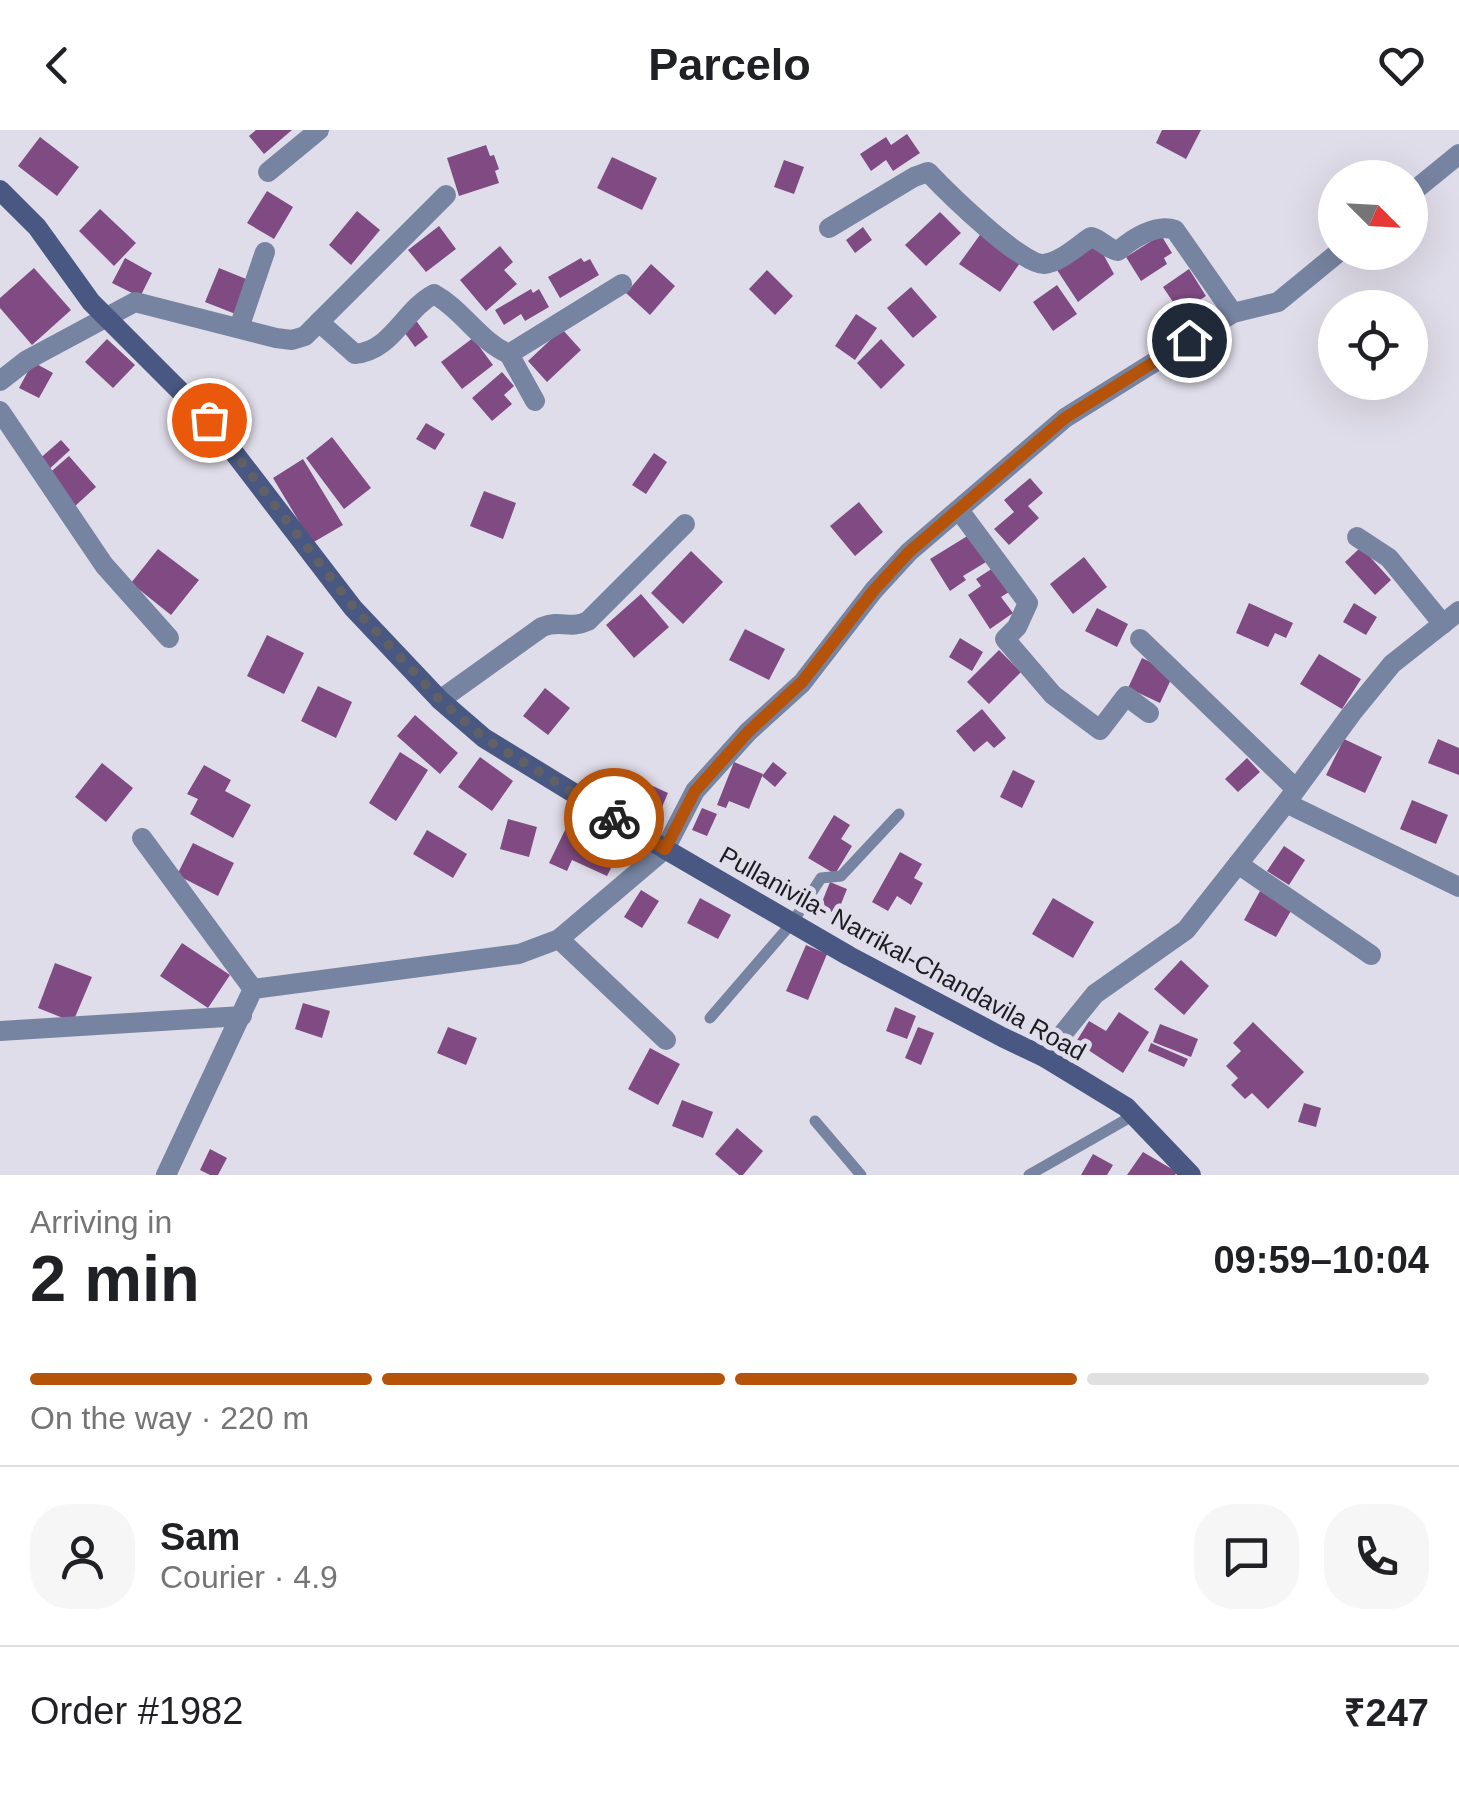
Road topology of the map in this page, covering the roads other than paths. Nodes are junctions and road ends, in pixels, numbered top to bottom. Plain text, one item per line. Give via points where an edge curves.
1 (319, 130) edge
2 (1459, 154) edge
3 (268, 172) dead end
4 (1428, 179) edge
5 (0, 190) edge
6 (446, 195) dead end
7 (828, 228) dead end
8 (265, 252) dead end
9 (1318, 269) edge
10 (622, 284) dead end
11 (1233, 313) junction
12 (105, 316) junction
13 (319, 322) junction
14 (238, 328) junction
15 (510, 354) junction
16 (0, 380) edge
17 (534, 400) dead end
18 (0, 411) edge
19 (958, 510) junction
20 (685, 524) dead end
21 (1357, 537) dead end
22 (1451, 618) edge
23 (169, 638) dead end
24 (1140, 639) dead end
25 (440, 700) junction
26 (1149, 713) dead end
27 (1291, 796) junction
28 (899, 814) dead end
29 (142, 838) dead end
30 (665, 849) junction
31 (1238, 864) junction
32 (1459, 887) edge
33 (792, 923) junction
34 (559, 939) junction
35 (1372, 955) dead end
36 (252, 989) junction
37 (242, 1016) junction
38 (710, 1018) dead end
39 (0, 1031) edge
40 (666, 1040) dead end
41 (1044, 1057) junction
42 (1134, 1115) junction
43 (815, 1121) dead end
44 (166, 1175) edge
45 (861, 1175) edge
46 (1028, 1175) edge
47 (1191, 1175) edge

1 - 3 street
2 - 4 street
5 - 12 street, Pullanivila- Narrikal-Chandavila Road
6 - 13 street
7 - 11 street via 928,172 1040,265 1091,237 1118,252 1158,228 1174,230
8 - 14 street
9 - 11 street via 1278,302
10 - 15 street
11 - 19 street via 1065,418
12 - 14 street via 135,302
12 - 16 street
12 - 25 street, Pullanivila- Narrikal-Chandavila Road via 209,420 354,608
13 - 14 street via 292,340
13 - 15 street via 355,354 367,353 434,294
15 - 17 street
18 - 23 street via 104,565
19 - 26 street via 1028,603 1005,639 1053,695 1100,730 1126,696
19 - 30 street via 909,552 802,682 695,791
20 - 25 street via 588,620 542,627
21 - 22 street via 1390,558
22 - 27 street via 1392,664
24 - 27 street
25 - 30 street, Pullanivila- Narrikal-Chandavila Road via 484,738
27 - 31 street
27 - 32 street
28 - 33 lane via 842,876 821,878
29 - 36 street
30 - 33 street, Pullanivila- Narrikal-Chandavila Road
30 - 34 street
31 - 35 street
31 - 41 street via 1186,930 1096,994
33 - 38 lane
33 - 41 street, Pullanivila- Narrikal-Chandavila Road
34 - 36 street via 519,954
34 - 40 street
36 - 37 street
37 - 39 street
37 - 44 street
41 - 42 street, Pullanivila- Narrikal-Chandavila Road
42 - 46 lane
42 - 47 street, Pullanivila- Narrikal-Chandavila Road
43 - 45 lane

